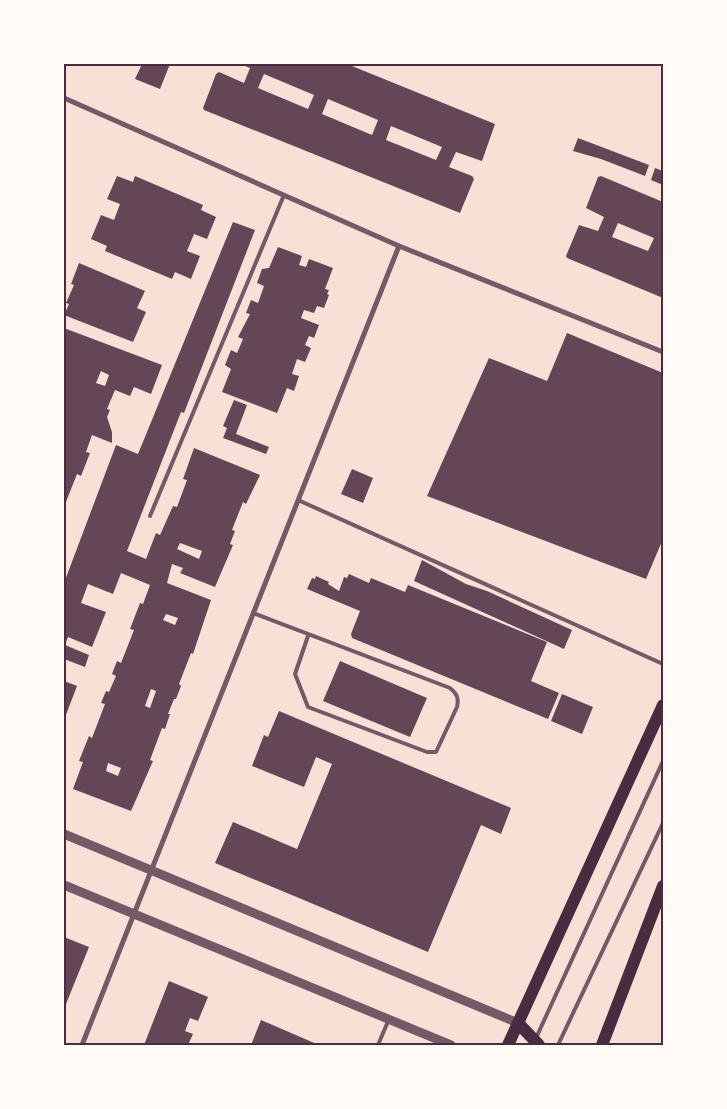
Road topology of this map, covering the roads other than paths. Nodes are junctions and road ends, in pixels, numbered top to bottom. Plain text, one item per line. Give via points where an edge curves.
1 (64, 98) edge
2 (284, 195) junction
3 (399, 246) junction
4 (663, 352) edge
5 (298, 500) junction
6 (150, 516) dead end
7 (253, 613) junction
8 (308, 636) junction
9 (663, 664) edge
10 (663, 705) edge
11 (663, 760) edge
12 (663, 823) edge
13 (64, 834) edge
14 (151, 870) junction
15 (64, 885) edge
16 (663, 886) edge
17 (134, 913) junction
18 (389, 1019) junction
19 (518, 1023) junction
20 (535, 1043) edge
21 (82, 1045) edge
22 (378, 1045) edge
23 (451, 1045) edge
24 (508, 1045) edge
25 (558, 1045) edge
26 (602, 1045) edge

1 - 2 street
2 - 3 street
2 - 6 lane
3 - 4 street
3 - 5 street
5 - 7 street
5 - 9 lane
7 - 8 lane
7 - 14 street
8 - 8 lane via 295,674 308,707 427,752 436,752 457,707 456,693 450,688
10 - 19 main road
11 - 20 lane
12 - 25 lane
13 - 14 street
14 - 17 street
14 - 19 street
15 - 17 street
16 - 26 main road
17 - 18 street
17 - 21 street
18 - 22 lane
18 - 23 street
19 - 20 main road
19 - 24 main road

